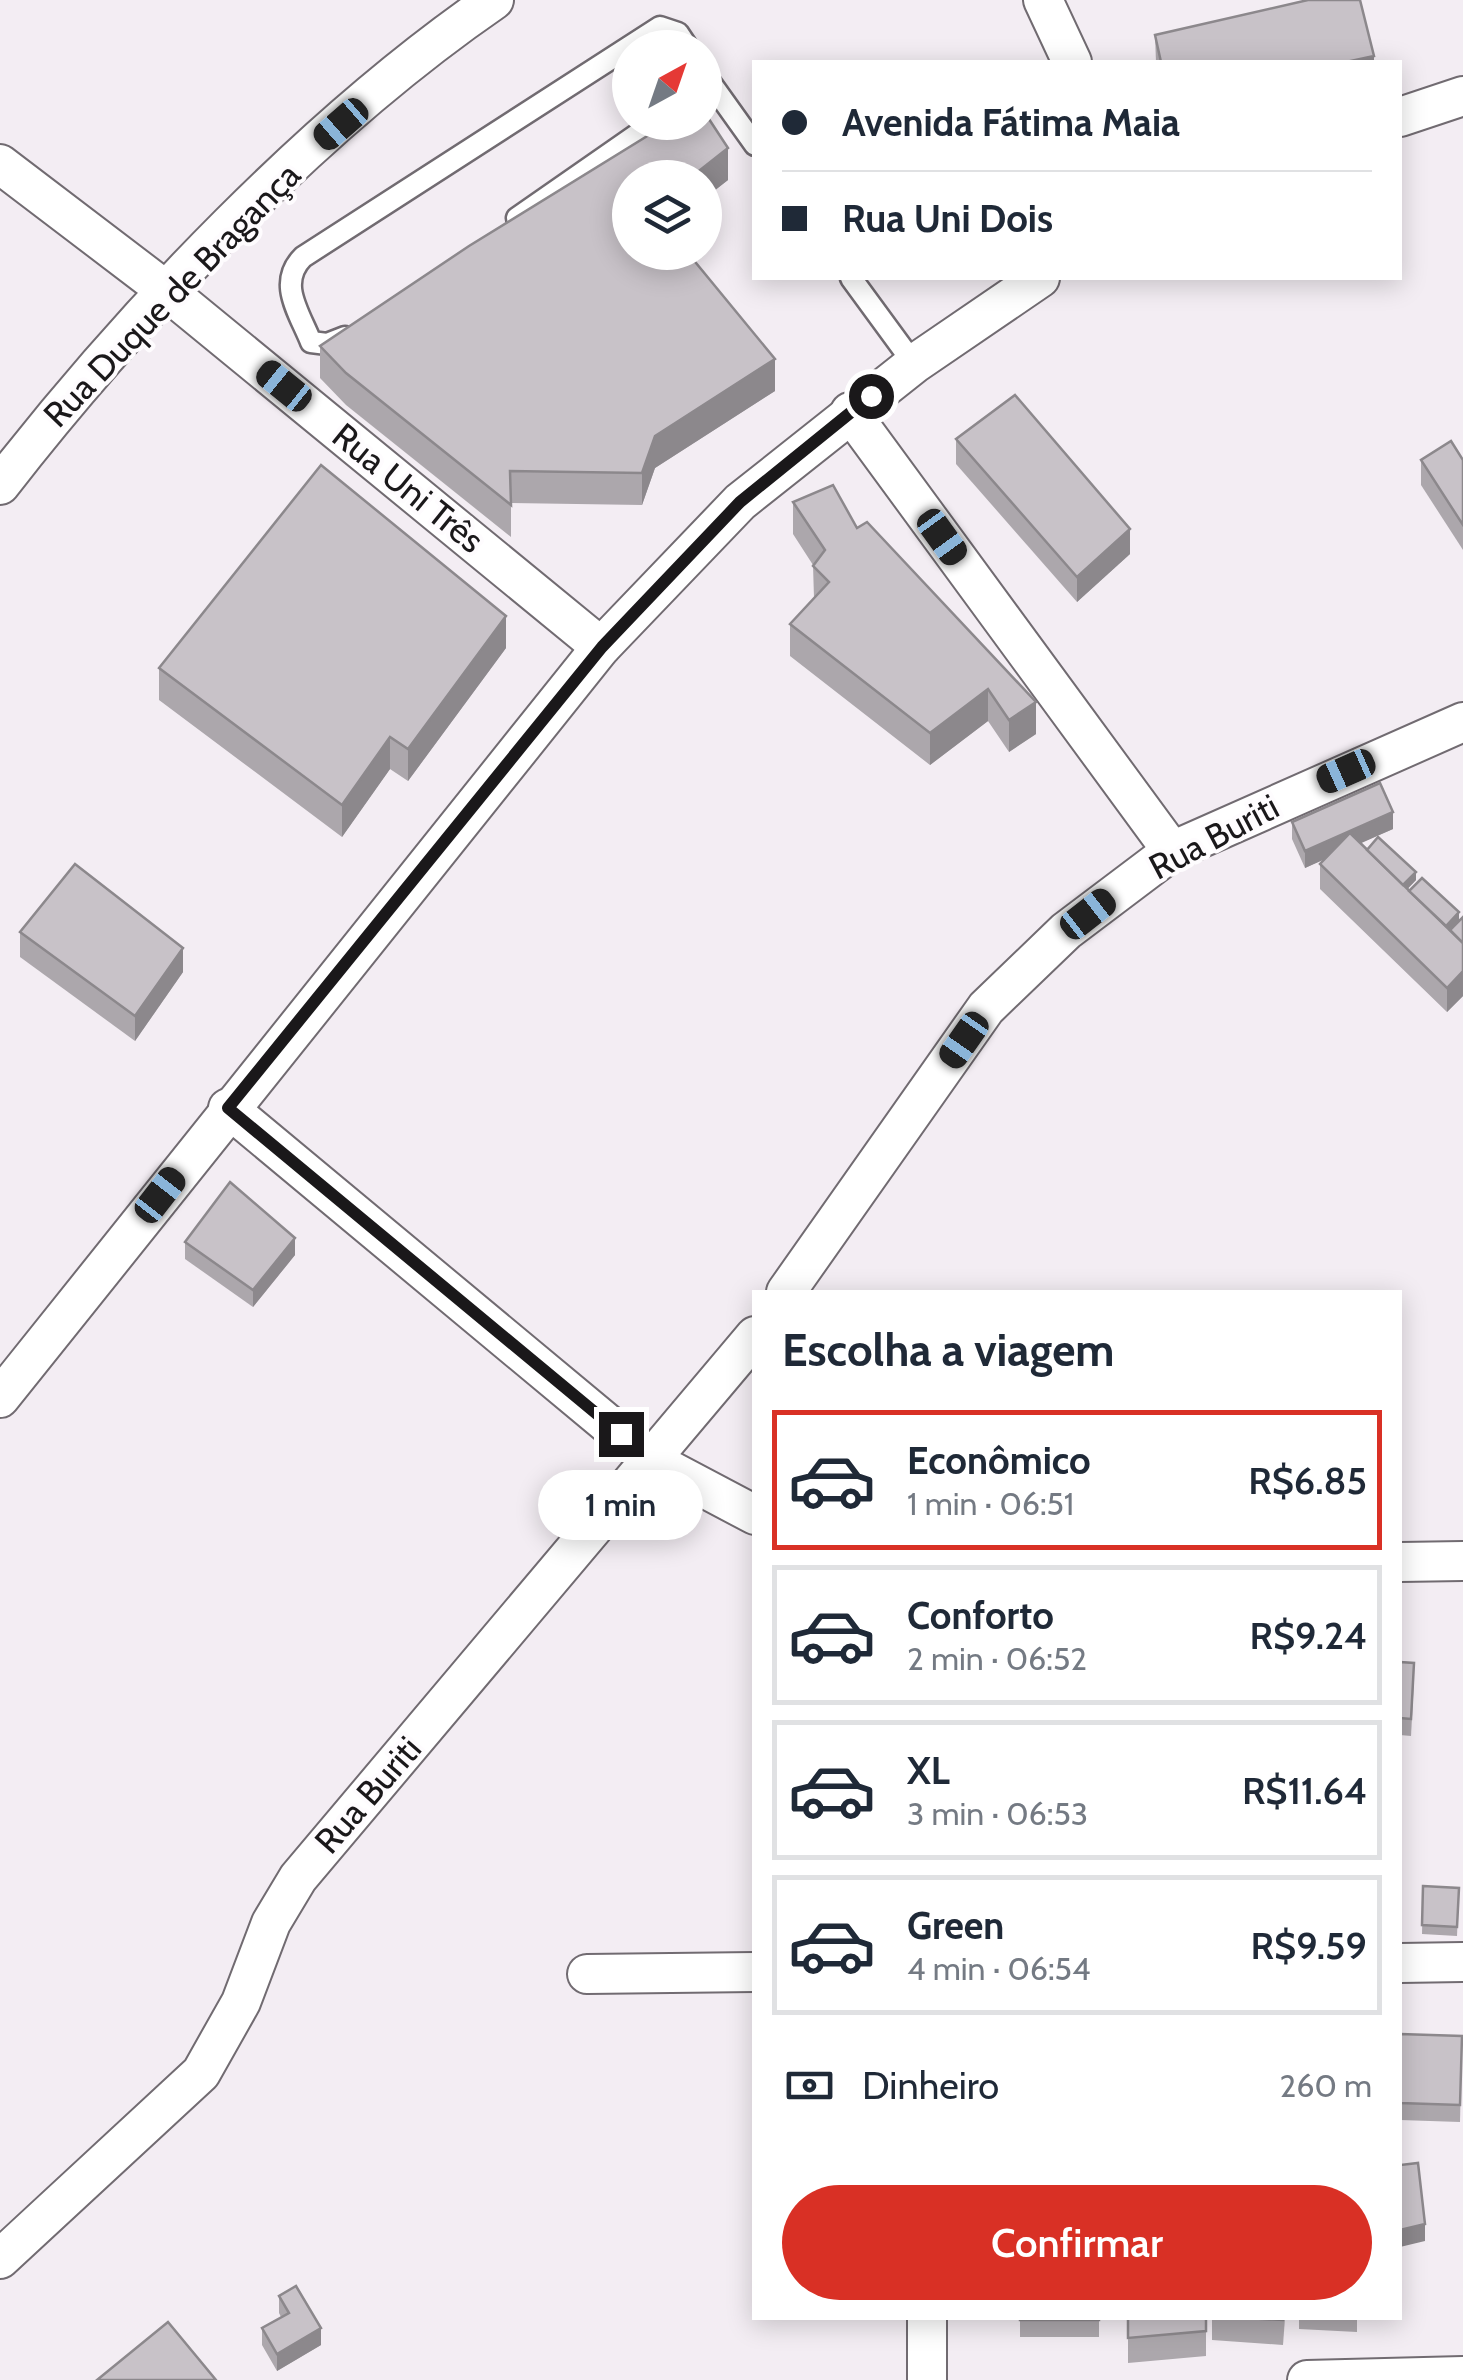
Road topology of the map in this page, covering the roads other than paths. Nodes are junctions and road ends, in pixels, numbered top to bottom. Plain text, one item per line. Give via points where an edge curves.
1 (494, 0) edge
2 (1043, 0) edge
3 (612, 57) edge
4 (1071, 60) edge
5 (722, 103) edge
6 (1456, 109) edge
7 (1402, 117) edge
8 (630, 140) edge
9 (752, 142) edge
10 (0, 164) edge
11 (498, 232) edge
12 (852, 280) edge
13 (1037, 280) edge
14 (168, 292) junction
15 (356, 330) edge
16 (914, 364) junction
17 (850, 412) junction
18 (0, 485) edge
19 (602, 647) junction
20 (1463, 722) edge
21 (1172, 851) junction
22 (228, 1108) junction
23 (787, 1290) edge
24 (752, 1340) edge
25 (0, 1398) edge
26 (651, 1460) junction
27 (752, 1513) edge
28 (1402, 1562) edge
29 (1463, 1562) edge
30 (1463, 1962) edge
31 (1402, 1964) edge
32 (752, 1972) edge
33 (588, 1974) dead end
34 (0, 2259) edge
35 (927, 2320) edge
36 (1463, 2376) edge
37 (927, 2380) edge
38 (1307, 2380) edge

1 - 14 street, Rua Duque de Bragança via 448,31 287,171
2 - 4 street
3 - 15 lane via 302,256 287,282 311,342 327,344
5 - 9 lane
6 - 7 street
8 - 11 lane
10 - 14 street, Rua Uni Três
12 - 16 lane
13 - 16 street
14 - 18 street, Rua Duque de Bragança via 92,370
14 - 19 street, Rua Uni Três
16 - 17 street
17 - 19 street via 740,502
17 - 21 street
19 - 22 street
20 - 21 street, Rua Buriti
21 - 23 street, Rua Buriti via 1066,932 986,1008
22 - 25 street
22 - 26 street
24 - 26 street, Rua Buriti
26 - 27 street
26 - 34 street, Rua Buriti via 298,1878 200,2073
28 - 29 street
30 - 31 street
32 - 33 street
35 - 37 street
36 - 38 street

